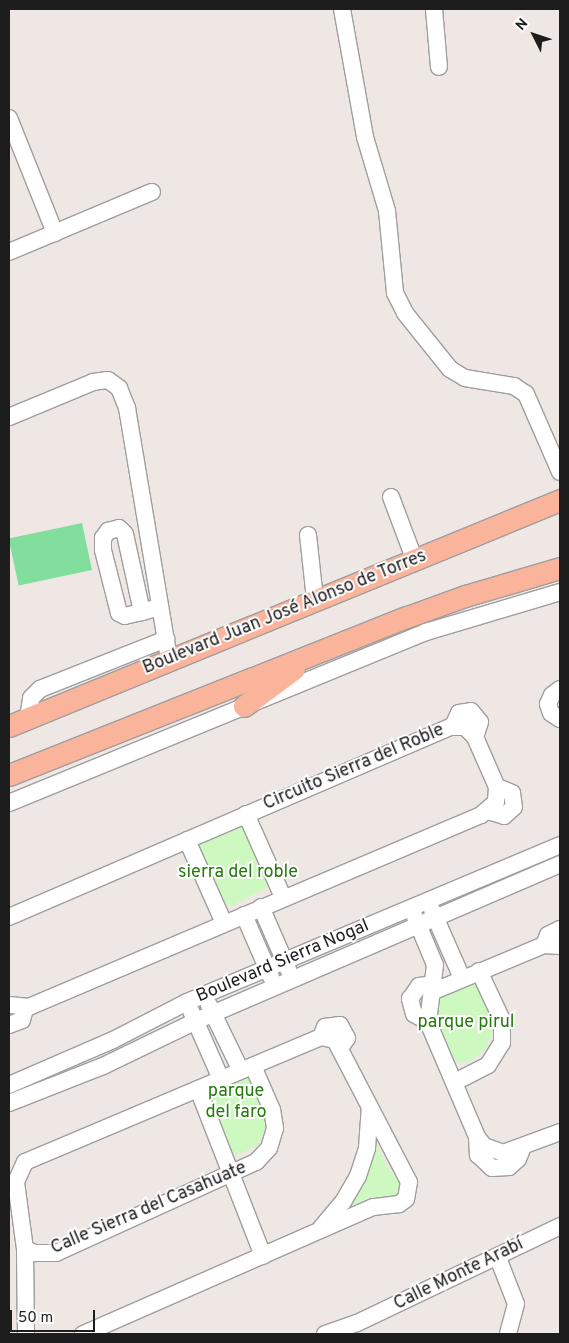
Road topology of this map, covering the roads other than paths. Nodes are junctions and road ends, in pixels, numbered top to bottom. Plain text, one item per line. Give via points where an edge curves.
1 (342, 9) edge
2 (434, 9) edge
3 (439, 67) dead end
4 (9, 118) edge
5 (152, 192) dead end
6 (55, 233) junction
7 (9, 252) edge
8 (9, 417) edge
9 (560, 472) edge
10 (391, 497) dead end
11 (560, 500) edge
12 (308, 535) dead end
13 (415, 561) junction
14 (560, 568) edge
15 (560, 592) edge
16 (315, 599) junction
17 (160, 606) junction
18 (142, 612) junction
19 (168, 649) junction
20 (317, 651) junction
21 (560, 689) edge
22 (244, 706) junction
23 (560, 719) edge
24 (9, 726) edge
25 (9, 775) edge
26 (9, 803) edge
27 (246, 814) junction
28 (187, 840) junction
29 (560, 845) edge
30 (560, 864) edge
31 (284, 897) junction
32 (428, 900) junction
33 (261, 907) junction
34 (410, 908) junction
35 (244, 915) junction
36 (9, 917) edge
37 (435, 919) junction
38 (224, 923) junction
39 (420, 926) junction
40 (560, 929) edge
41 (552, 945) edge
42 (284, 961) junction
43 (268, 968) junction
44 (479, 971) junction
45 (462, 978) junction
46 (293, 980) junction
47 (275, 988) junction
48 (434, 988) junction
49 (205, 994) junction
50 (187, 1002) junction
51 (9, 1005) edge
52 (25, 1008) junction
53 (213, 1013) junction
54 (196, 1021) junction
55 (9, 1025) edge
56 (247, 1068) junction
57 (221, 1079) junction
58 (455, 1082) junction
59 (9, 1085) edge
60 (198, 1089) junction
61 (9, 1103) edge
62 (370, 1104) junction
63 (560, 1119) edge
64 (560, 1132) edge
65 (528, 1146) junction
66 (231, 1174) junction
67 (560, 1226) edge
68 (314, 1235) junction
69 (25, 1249) junction
70 (263, 1256) junction
71 (498, 1258) junction
72 (354, 1329) edge
73 (26, 1334) edge
74 (83, 1334) edge
75 (325, 1334) edge
76 (508, 1334) edge

1 - 9 street via 364,137 387,211 395,293 405,313 450,369 465,378 514,386 526,394
2 - 3 street
4 - 6 street
5 - 6 street
6 - 7 street
8 - 17 street via 93,382 108,380 119,388 127,408
10 - 13 street
11 - 13 main road, Boulevard Juan José Alonso de Torres
12 - 16 street
13 - 16 main road, Boulevard Juan José Alonso de Torres
14 - 20 main road via 465,596
15 - 22 street via 445,625
16 - 19 main road, Boulevard Juan José Alonso de Torres
17 - 18 street
17 - 19 street
18 - 18 street via 125,534 119,528 108,531 103,538 103,550 119,613 125,616
19 - 24 main road, Boulevard Juan José Alonso de Torres
20 - 22 main road
20 - 25 main road
21 - 23 street via 552,694 548,704 551,714
22 - 26 street
27 - 28 street, Circuito Sierra del Roble
27 - 31 street
27 - 31 street, Circuito Sierra del Roble via 453,726 465,727 475,737 497,787 496,802 488,811
28 - 36 street, Circuito Sierra del Roble
28 - 38 street
29 - 32 street, Boulevard Sierra Nogal
30 - 37 street, Boulevard Sierra Nogal
31 - 33 street, Circuito Sierra del Roble
32 - 34 street, Boulevard Sierra Nogal
32 - 37 street
33 - 35 street, Circuito Sierra del Roble
33 - 42 street
34 - 39 street
34 - 42 street, Boulevard Sierra Nogal
35 - 38 street, Circuito Sierra del Roble
35 - 43 street
37 - 39 street, Boulevard Sierra Nogal
37 - 45 street
38 - 52 street, Circuito Sierra del Roble
39 - 46 street, Boulevard Sierra Nogal
39 - 48 street via 435,965
40 - 41 street via 548,935
41 - 44 street
42 - 43 street, Boulevard Sierra Nogal
42 - 46 street
43 - 47 street
43 - 49 street, Boulevard Sierra Nogal
44 - 45 street
44 - 58 street via 502,1020 502,1043 488,1065
45 - 48 street
46 - 47 street, Boulevard Sierra Nogal
47 - 53 street, Boulevard Sierra Nogal
48 - 58 street via 428,1004 428,1022
49 - 50 street, Boulevard Sierra Nogal
49 - 53 street, Calle Sierra del Casahuate
50 - 54 street
50 - 59 street, Boulevard Sierra Nogal via 113,1040
51 - 52 street
52 - 55 street via 22,1020
53 - 54 street, Boulevard Sierra Nogal
53 - 56 street, Calle Sierra del Casahuate
54 - 57 street
54 - 61 street, Boulevard Sierra Nogal via 103,1066
56 - 57 street
56 - 62 street via 322,1037 331,1038 341,1047
56 - 66 street, Calle Sierra del Casahuate via 272,1110 273,1139 256,1162
57 - 60 street
58 - 65 street via 477,1137 493,1152 503,1153
60 - 66 street
60 - 69 street via 25,1162 16,1182
62 - 68 street via 367,1148 358,1176 343,1202
62 - 68 street via 409,1182 410,1193 402,1203 373,1207
63 - 65 street
64 - 65 street
66 - 69 street, Calle Sierra del Casahuate via 56,1253 35,1253
66 - 70 street
67 - 71 street, Calle Monte Arabí
68 - 70 street
69 - 73 street
70 - 74 street
71 - 72 street, Calle Monte Arabí
71 - 76 street via 516,1304
72 - 75 street, Calle Monte Arabí

